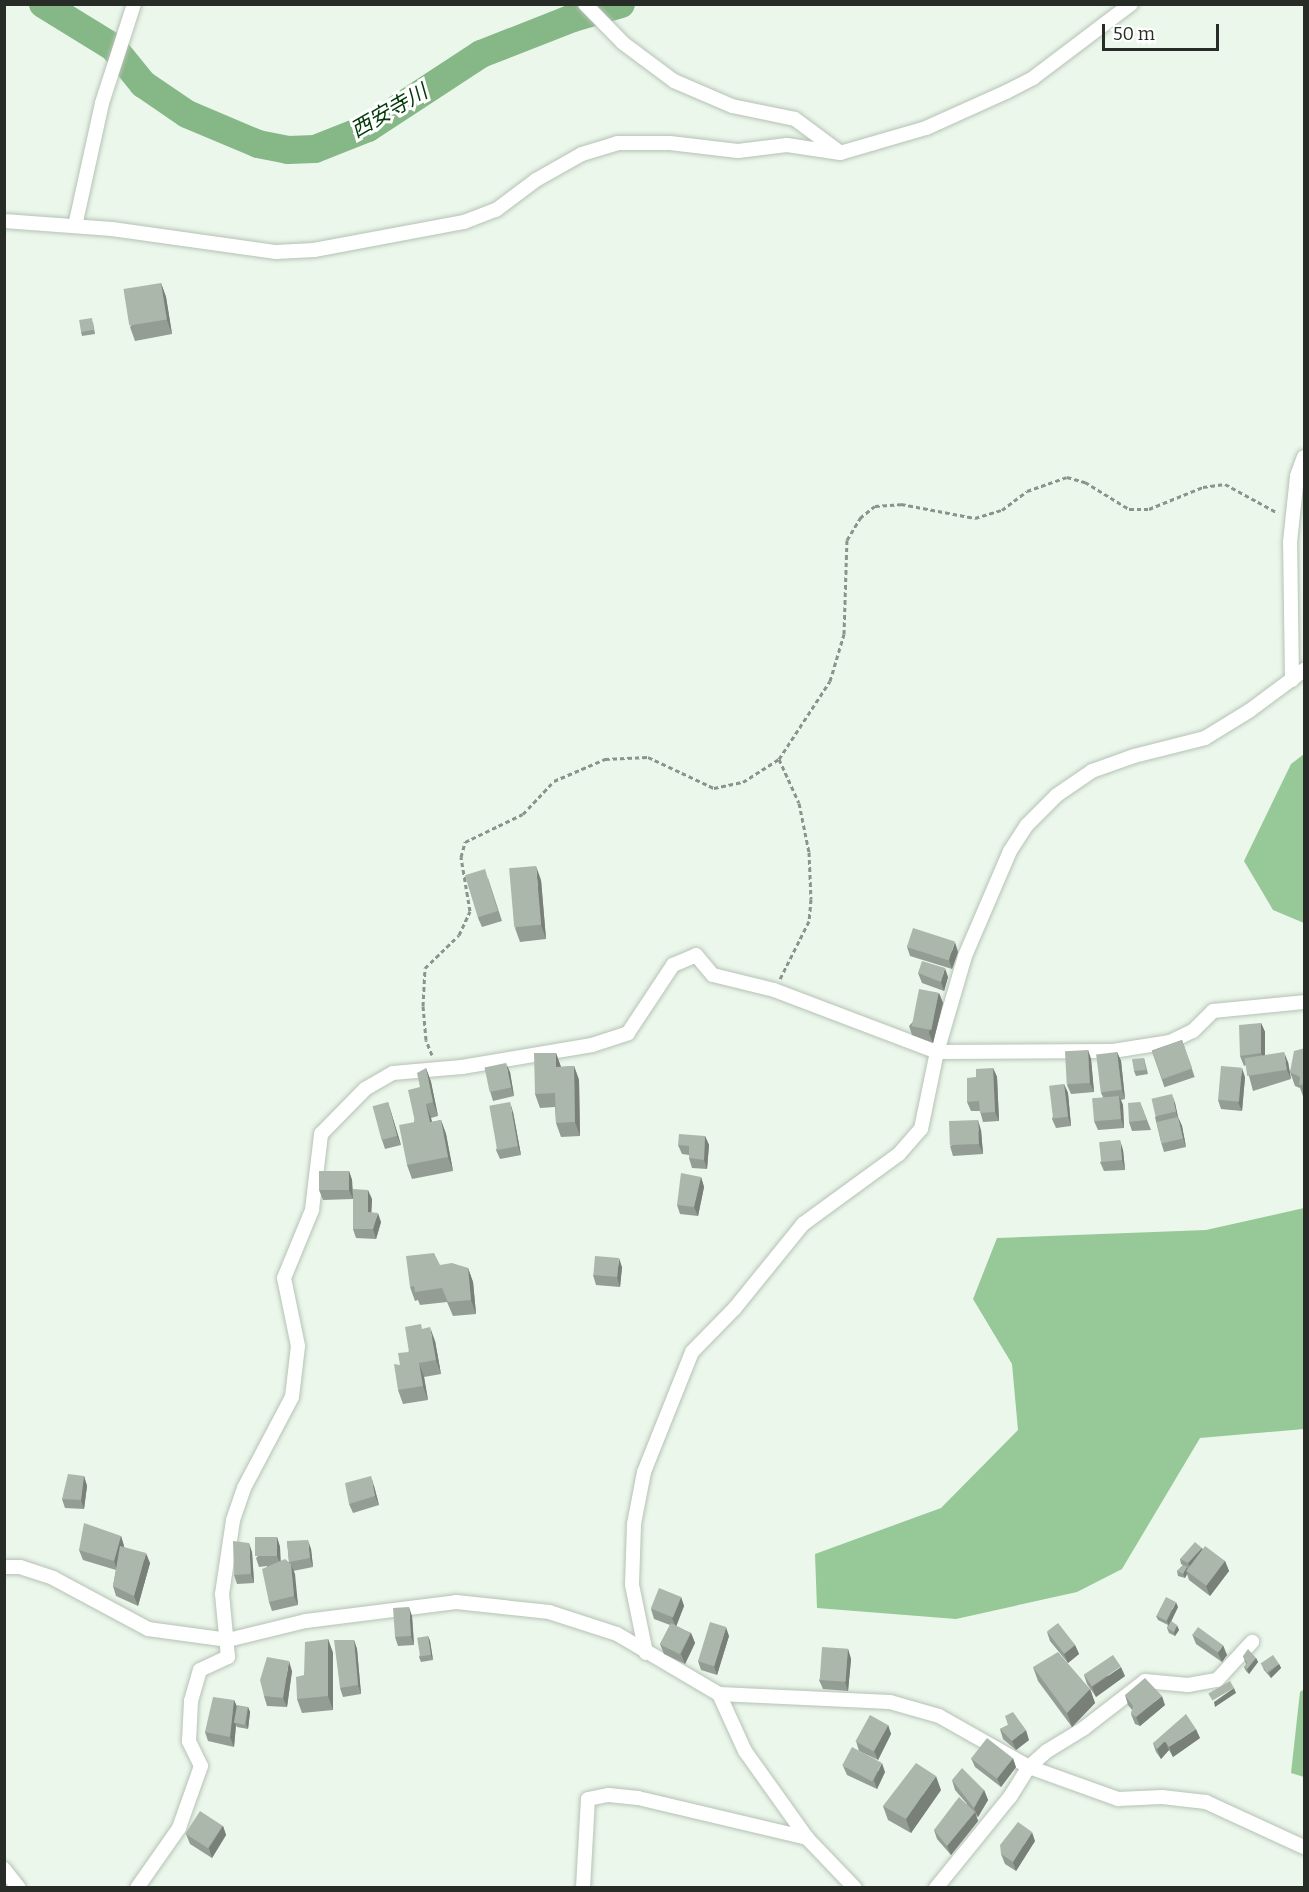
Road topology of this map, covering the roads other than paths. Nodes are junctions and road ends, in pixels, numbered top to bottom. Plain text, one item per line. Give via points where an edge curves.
1 (134, 4) edge
2 (585, 4) edge
3 (1131, 4) edge
4 (840, 153) junction
5 (4, 221) edge
6 (75, 226) junction
7 (1305, 457) edge
8 (1305, 670) edge
9 (1292, 680) junction
10 (1305, 1002) edge
11 (937, 1052) junction
12 (4, 1567) edge
13 (228, 1640) junction
14 (1252, 1642) dead end
15 (646, 1653) junction
16 (719, 1694) junction
17 (1029, 1767) junction
18 (807, 1838) junction
19 (1305, 1846) edge
20 (4, 1869) edge
21 (20, 1887) edge
22 (137, 1887) edge
23 (583, 1887) edge
24 (855, 1887) edge
25 (936, 1887) edge

1 - 6 street via 102,103
2 - 4 street via 623,44 674,81 732,106 795,119
3 - 4 street via 1032,78 1006,92 926,128
4 - 6 street via 787,145 738,151 670,143 617,143 582,154 536,180 496,210 464,222 314,250 268,251
5 - 6 street
7 - 9 street via 1297,476 1292,522
8 - 9 street
9 - 11 street via 1205,738 1092,771 1058,795 1027,825 1010,851 965,956
10 - 11 street via 1213,1011 1193,1031 1170,1042 1113,1051
11 - 13 street via 774,990 713,975 696,954 673,965 628,1033 592,1045 393,1073 365,1089 321,1134 312,1210 284,1278 298,1346 292,1397 244,1488 233,1520 222,1594
11 - 15 street via 921,1129 899,1154 803,1224 735,1308 692,1352 644,1472 634,1524 632,1585
12 - 13 street via 20,1567 53,1578 148,1629
13 - 15 street via 306,1621 456,1602 549,1612 617,1634
13 - 22 street via 228,1657 200,1670 191,1701 189,1741 201,1766 179,1828
14 - 17 street via 1217,1680 1188,1684 1145,1682 1083,1729 1047,1750
15 - 16 street
16 - 17 street via 890,1702 939,1716
16 - 18 street via 745,1751
17 - 19 street via 1118,1799 1162,1797 1206,1802
17 - 25 street
18 - 23 street via 638,1798 609,1795 588,1799
18 - 24 street
20 - 21 street

